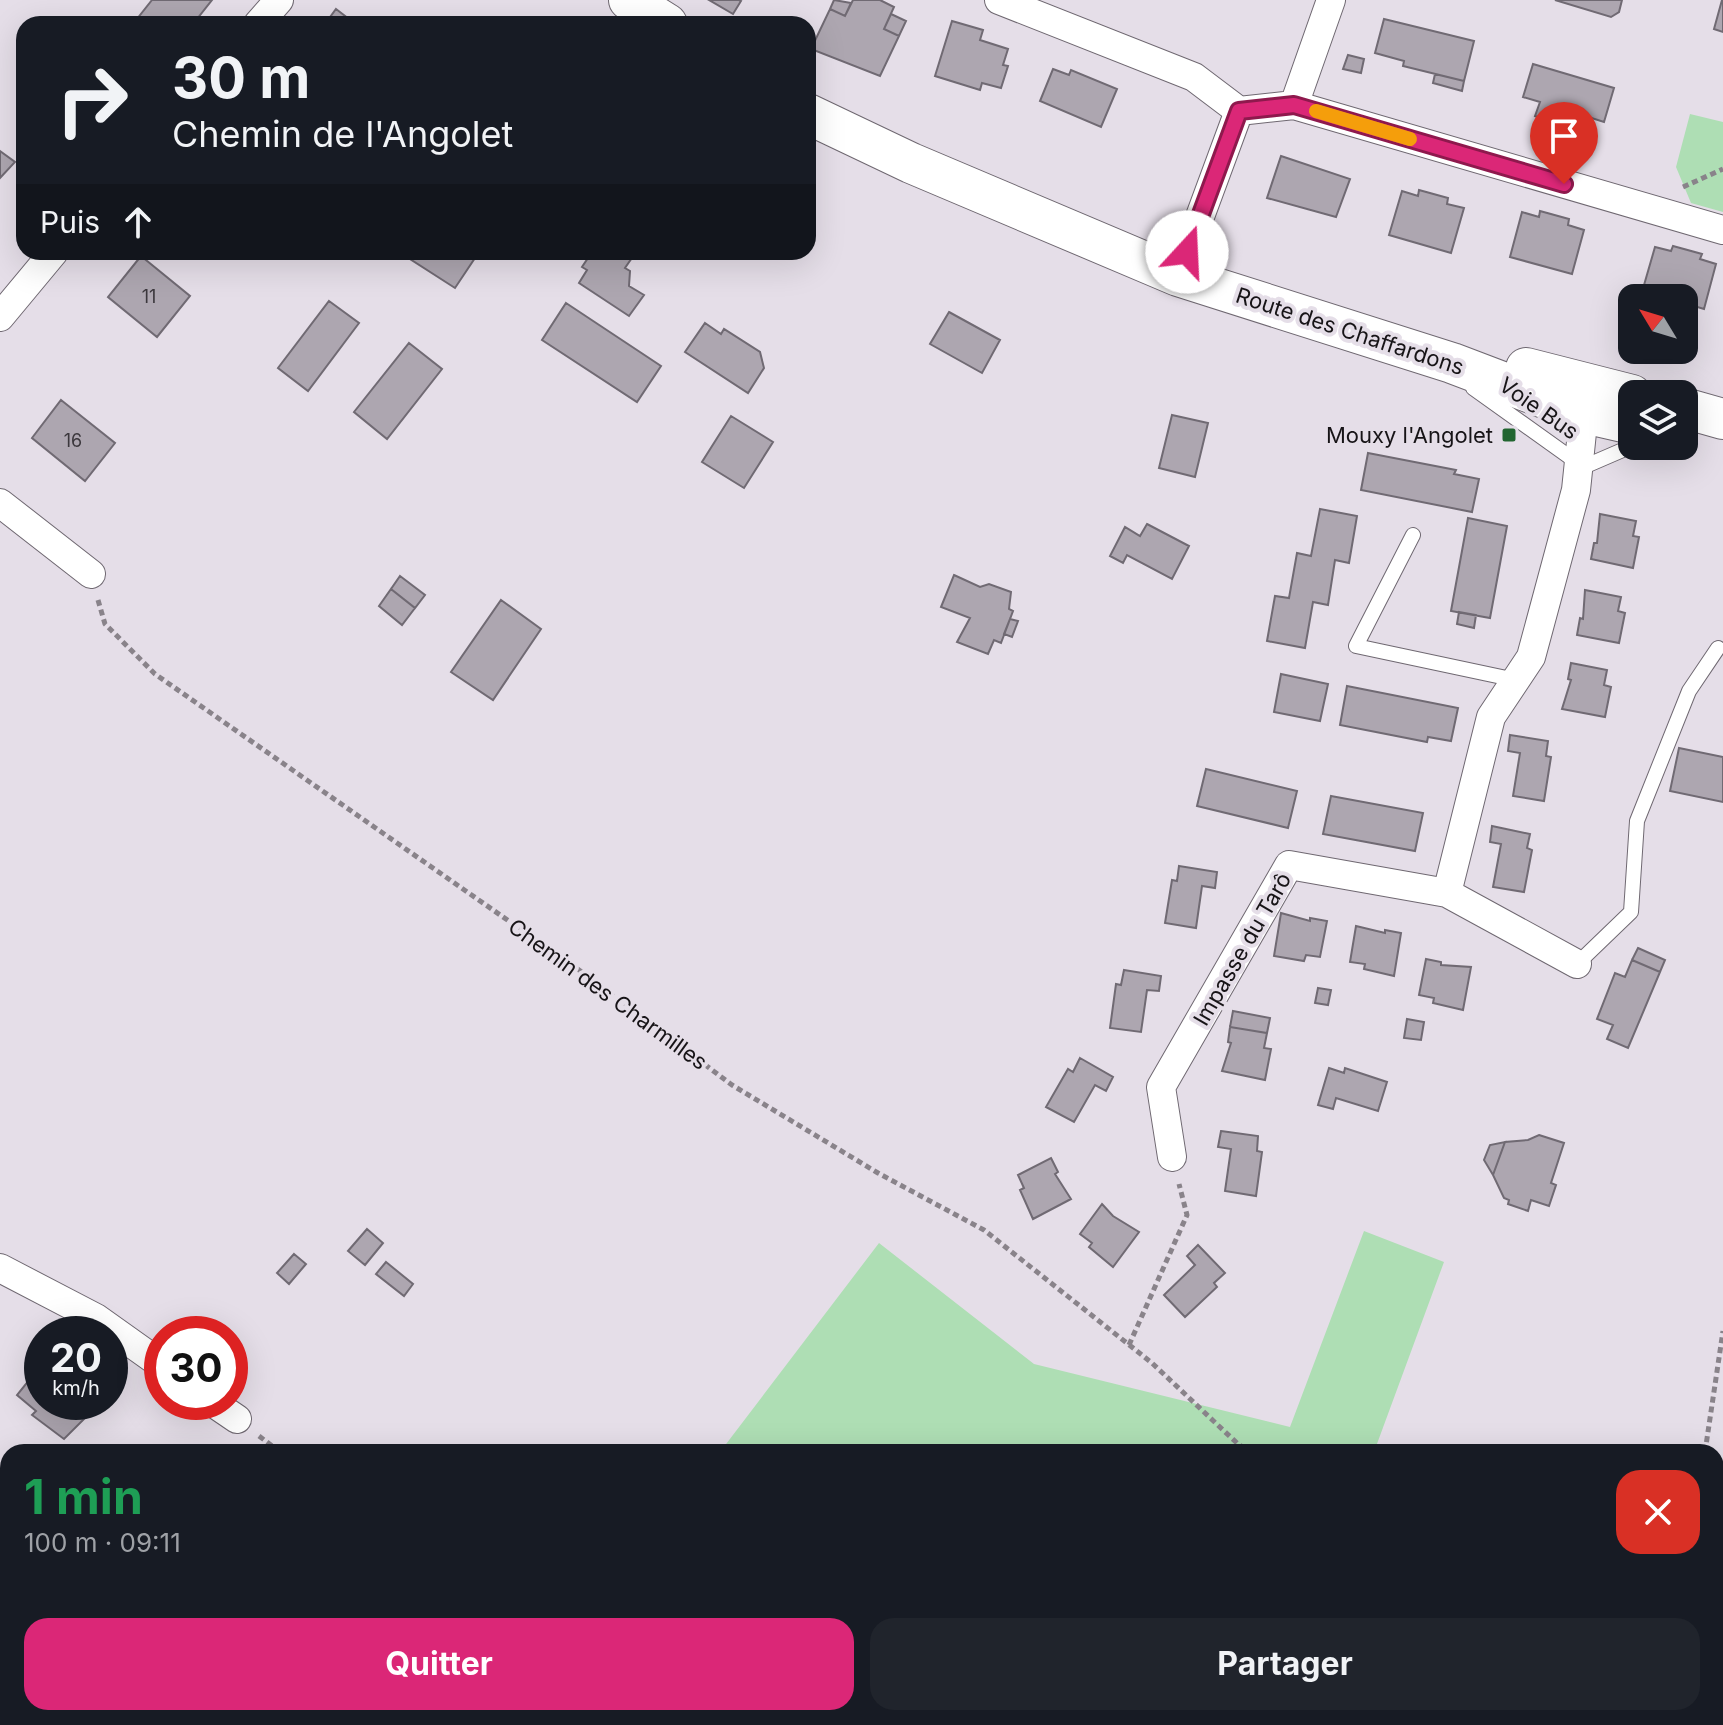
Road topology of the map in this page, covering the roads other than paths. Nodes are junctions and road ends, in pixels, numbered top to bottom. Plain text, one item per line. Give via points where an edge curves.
1 (279, 0) edge
2 (629, 0) edge
3 (999, 0) edge
4 (1331, 0) edge
5 (265, 16) edge
6 (654, 16) edge
7 (1294, 105) junction
8 (1239, 111) junction
9 (816, 118) edge
10 (1723, 230) edge
11 (47, 260) edge
12 (1182, 264) junction
13 (0, 317) edge
14 (1356, 331) junction
15 (1427, 355) junction
16 (1698, 412) edge
17 (1618, 416) edge
18 (1618, 416) edge
19 (1723, 419) edge
20 (1618, 420) edge
21 (1618, 420) edge
22 (1698, 440) edge
23 (1723, 446) edge
24 (1581, 473) junction
25 (0, 503) edge
26 (1413, 535) dead end
27 (91, 574) road end
28 (1718, 648) dead end
29 (1516, 680) junction
30 (1447, 893) junction
31 (1577, 964) joint
32 (1172, 1157) road end
33 (0, 1268) edge
34 (144, 1352) edge

1 - 5 street
2 - 6 main road
3 - 8 street via 1194,77
4 - 7 street
7 - 8 street
7 - 10 street
8 - 12 street
9 - 12 main road via 961,184
11 - 13 street
12 - 14 main road
14 - 15 main road, Route des Chaffardons
14 - 17 main road via 1517,366
15 - 18 main road, Route des Chaffardons
15 - 24 lane, Voie Bus
16 - 19 main road
20 - 24 street
21 - 24 lane, Voie Bus
22 - 23 main road
24 - 29 street via 1531,657
25 - 27 street
26 - 29 lane via 1356,646
28 - 31 lane via 1689,691 1637,821 1631,912
29 - 30 street via 1491,717
30 - 31 street
30 - 32 street, Impasse du Tarô via 1289,865 1161,1087
33 - 34 street via 96,1318

